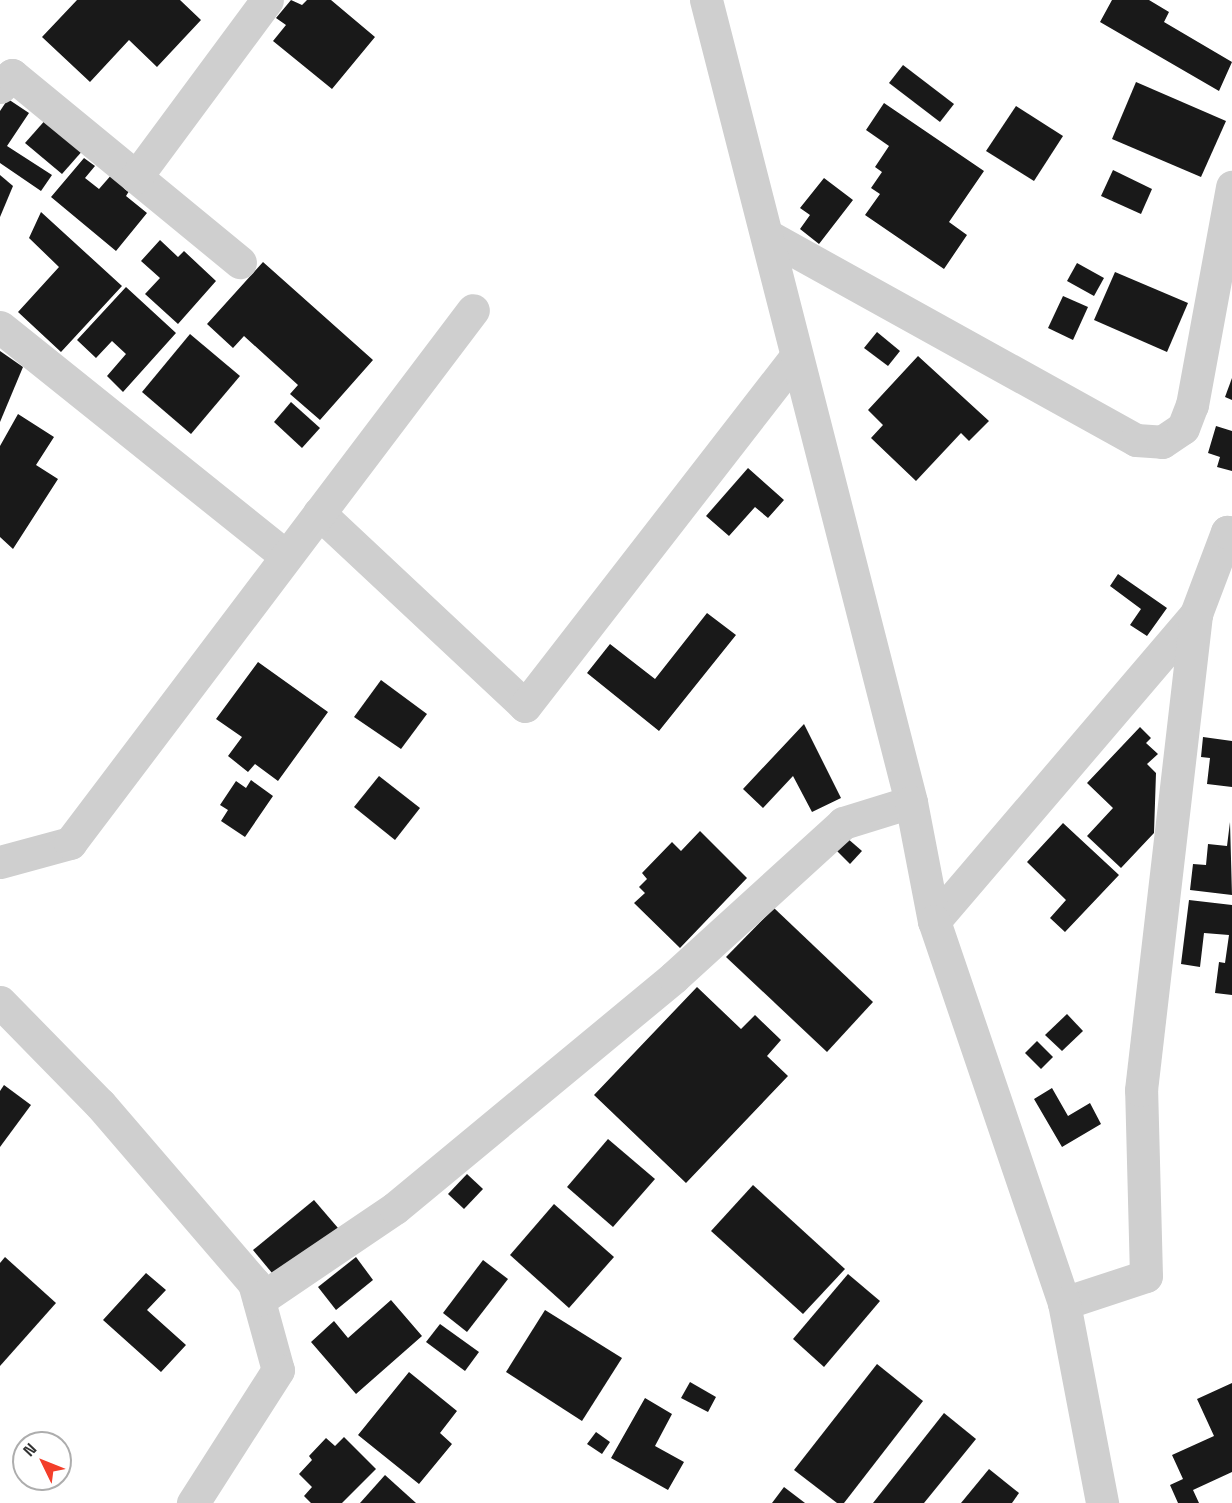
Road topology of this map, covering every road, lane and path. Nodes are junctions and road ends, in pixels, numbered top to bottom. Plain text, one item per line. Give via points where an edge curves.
1 (267, 0) edge
2 (706, 0) edge
3 (0, 87) edge
4 (136, 177) junction
5 (1232, 187) edge
6 (768, 236) junction
7 (240, 262) dead end
8 (473, 310) dead end
9 (0, 327) edge
10 (795, 358) junction
11 (319, 513) junction
12 (1232, 534) edge
13 (286, 556) junction
14 (1196, 614) junction
15 (911, 802) junction
16 (0, 862) edge
17 (934, 921) junction
18 (0, 1002) edge
19 (259, 1300) junction
20 (1064, 1303) junction
21 (193, 1503) edge
22 (1102, 1503) edge

1 - 4 street
2 - 6 street
3 - 4 street via 12,75
4 - 7 street
5 - 6 street via 1191,411 1183,428 1162,442 1136,440
6 - 10 street
8 - 11 street
9 - 13 street
10 - 11 street via 525,706
10 - 15 street
11 - 13 street
12 - 14 street via 1227,532
13 - 16 street via 70,843
14 - 17 street
14 - 20 street via 1141,1090 1146,1276
15 - 17 street
15 - 19 street via 843,824 674,977 395,1208
17 - 20 street
18 - 19 street via 100,1104 254,1283
19 - 21 street via 278,1370
20 - 22 street

